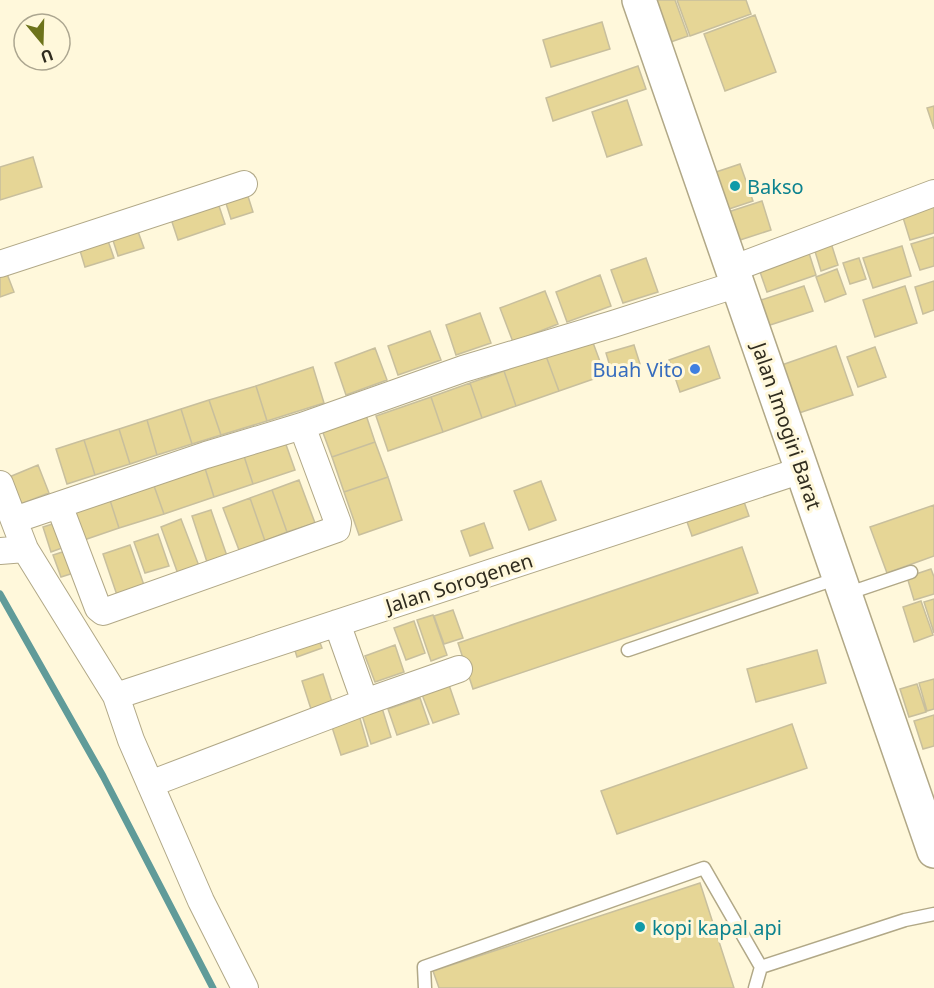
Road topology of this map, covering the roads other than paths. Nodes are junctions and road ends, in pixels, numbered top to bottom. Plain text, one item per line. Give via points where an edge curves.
1 (639, 0) edge
2 (244, 184) dead end
3 (934, 193) edge
4 (0, 264) edge
5 (735, 277) junction
6 (302, 426) junction
7 (802, 470) junction
8 (0, 484) edge
9 (59, 505) junction
10 (26, 516) dead end
11 (25, 549) junction
12 (0, 551) edge
13 (911, 572) dead end
14 (842, 586) junction
15 (337, 623) junction
16 (628, 650) dead end
17 (459, 669) dead end
18 (116, 696) junction
19 (365, 702) junction
20 (150, 784) junction
21 (934, 851) edge
22 (934, 914) edge
23 (761, 967) junction
24 (244, 988) edge
25 (425, 988) edge
26 (755, 988) edge

1 - 5 main road, Jalan Imogiri Barat
2 - 4 street
3 - 5 street
5 - 6 street via 613,324 462,369
5 - 7 main road, Jalan Imogiri Barat
6 - 9 street
6 - 9 street via 337,529 103,612 98,608
7 - 14 main road, Jalan Imogiri Barat
7 - 15 street, Jalan Sorogenen
8 - 11 street
9 - 10 street
11 - 12 street
11 - 18 street
13 - 14 lane
14 - 16 lane
14 - 21 main road, Jalan Imogiri Barat
15 - 18 street, Jalan Sorogenen
15 - 19 street
17 - 19 street
18 - 20 street
19 - 20 street
20 - 24 street
22 - 23 lane
23 - 25 lane via 704,868 424,967
23 - 26 lane

